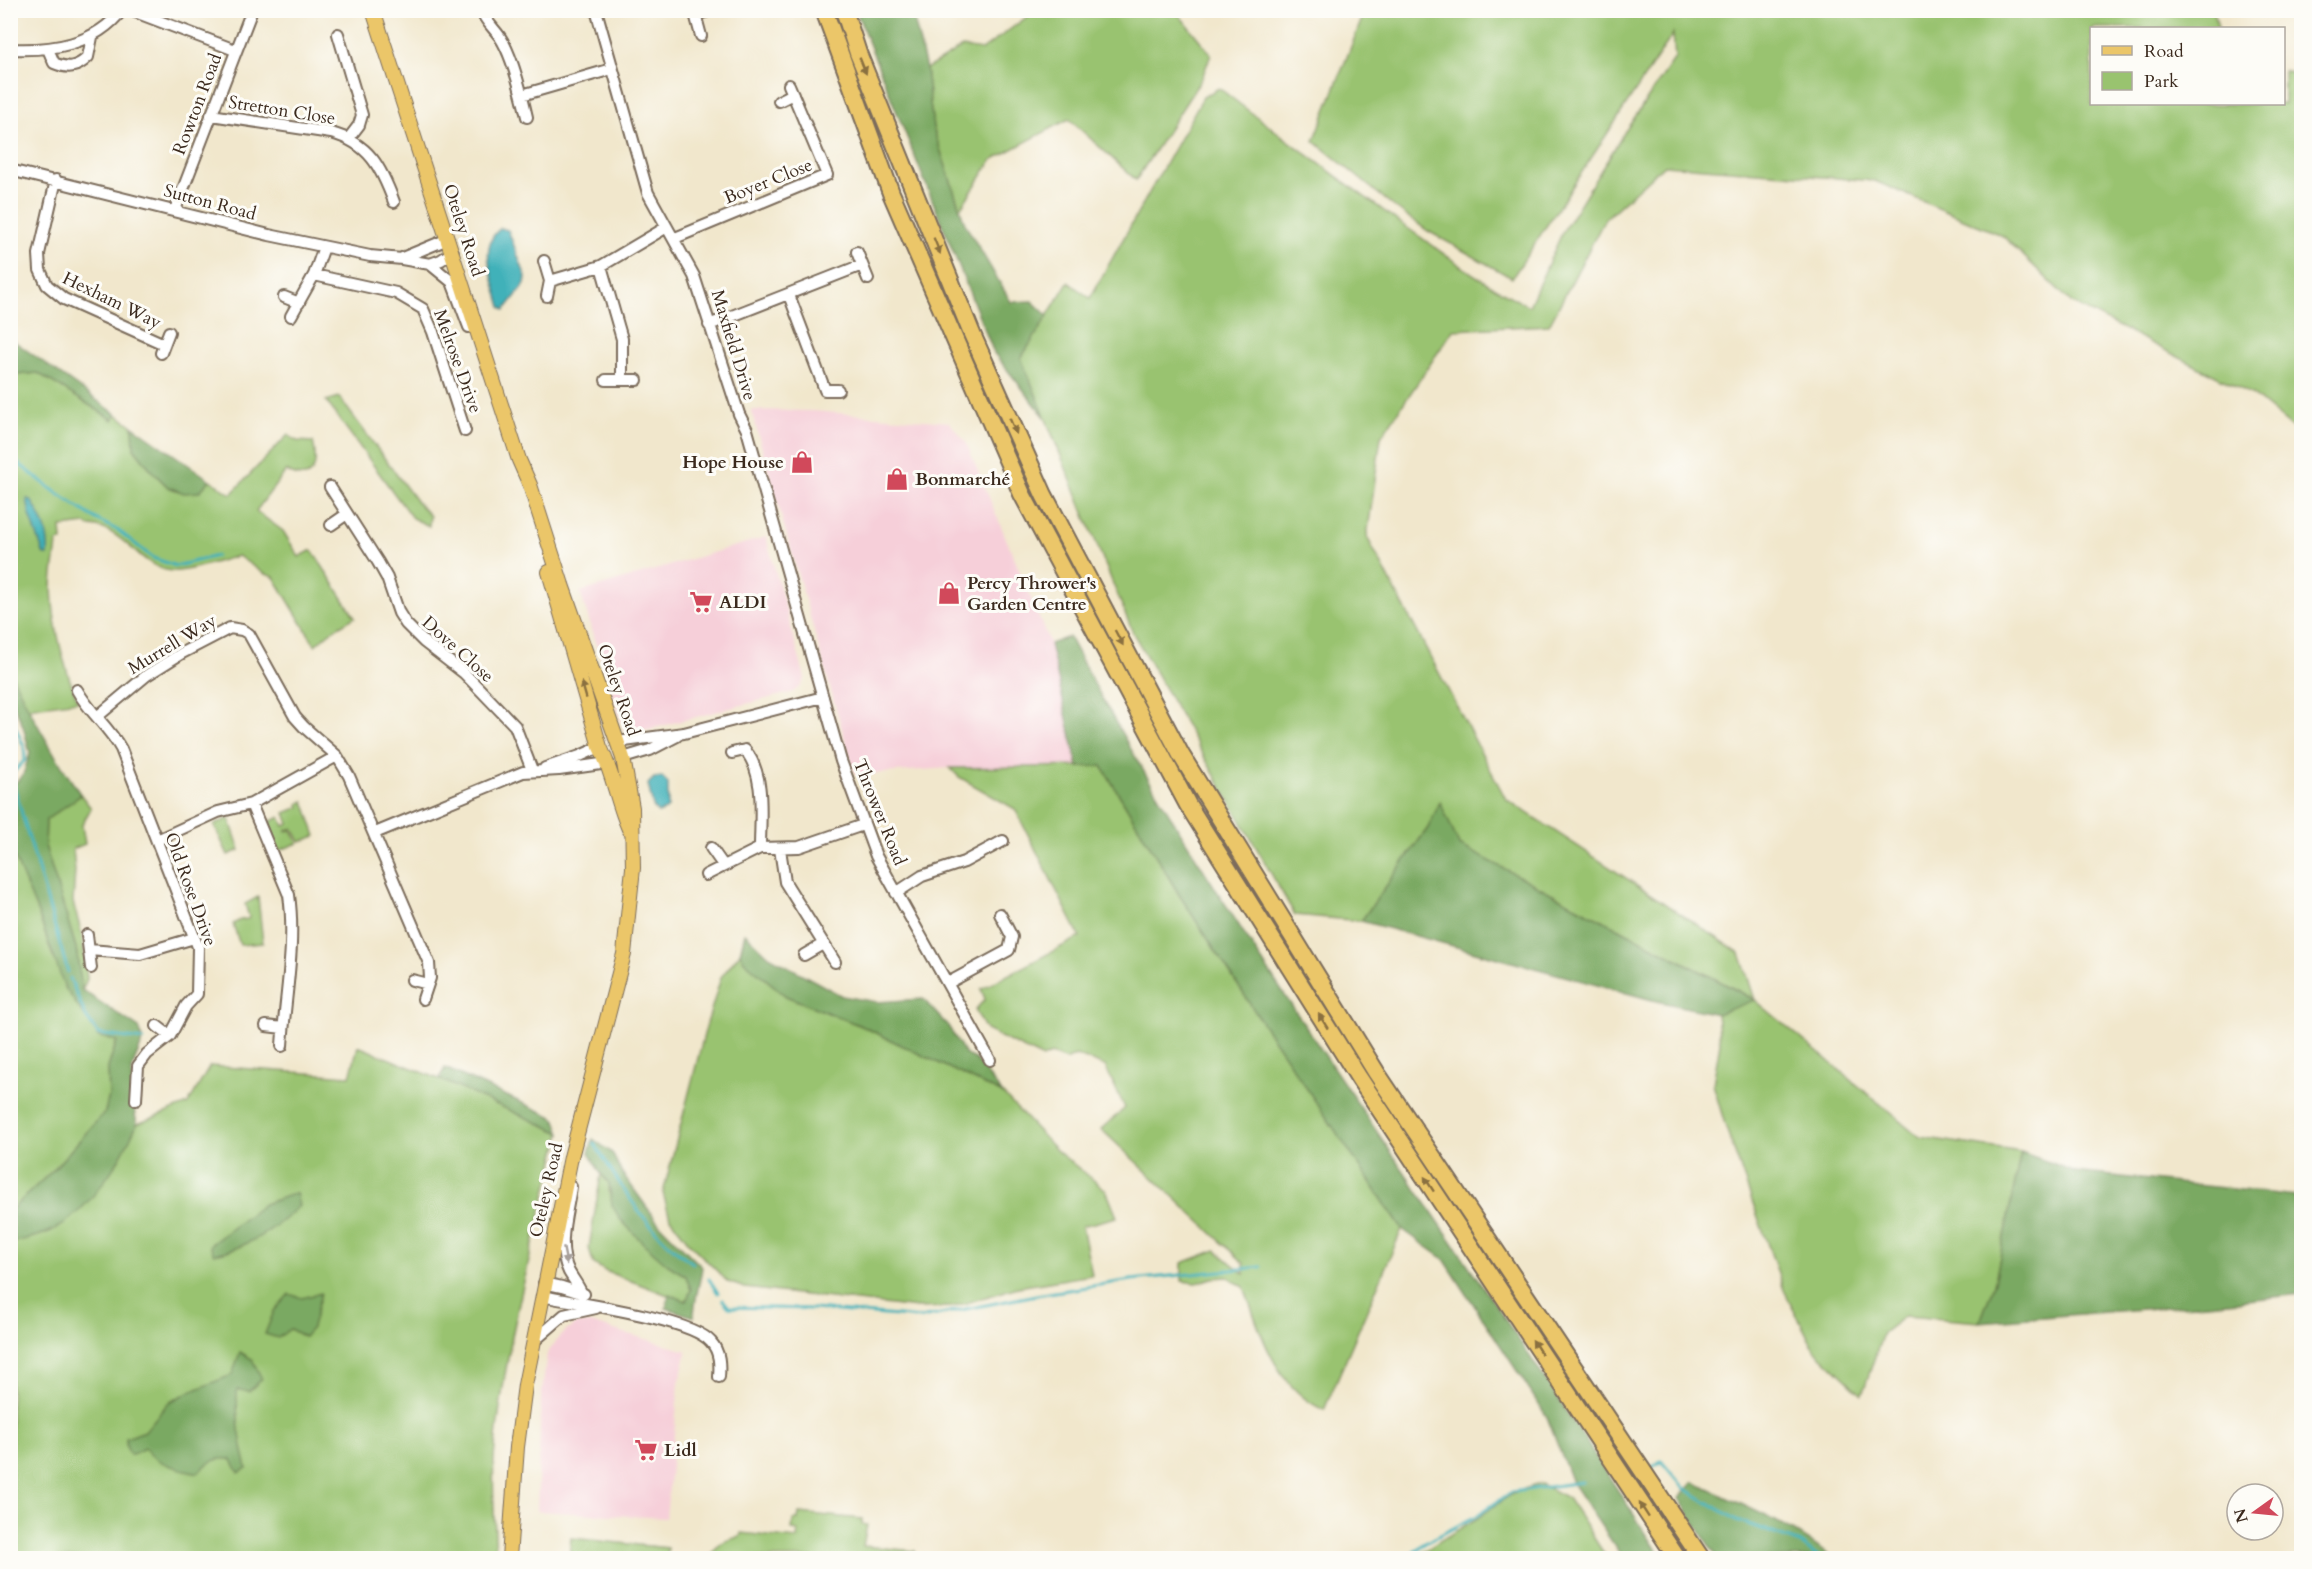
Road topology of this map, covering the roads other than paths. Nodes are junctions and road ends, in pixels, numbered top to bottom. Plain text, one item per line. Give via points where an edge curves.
1 (122, 10) edge
2 (130, 10) edge
3 (252, 10) edge
4 (373, 10) edge
5 (481, 10) edge
6 (596, 10) edge
7 (712, 10) edge
8 (824, 10) edge
9 (844, 10) edge
10 (694, 13) edge
11 (338, 34) dead end
12 (700, 36) dead end
13 (92, 37) junction
14 (10, 49) edge
15 (48, 49) junction
16 (235, 50) junction
17 (612, 69) junction
18 (522, 95) junction
19 (779, 100) dead end
20 (211, 115) junction
21 (527, 117) dead end
22 (349, 138) junction
23 (10, 170) edge
24 (56, 180) junction
25 (393, 202) dead end
26 (175, 210) junction
27 (667, 227) junction
28 (675, 238) junction
29 (448, 239) junction
30 (324, 247) junction
31 (453, 252) junction
32 (856, 252) dead end
33 (402, 259) junction
34 (544, 261) dead end
35 (430, 264) junction
36 (862, 265) junction
37 (601, 266) junction
38 (314, 275) junction
39 (868, 279) dead end
40 (550, 281) junction
41 (789, 295) junction
42 (547, 296) dead end
43 (285, 297) dead end
44 (299, 303) junction
45 (291, 316) dead end
46 (709, 325) junction
47 (169, 332) dead end
48 (486, 359) junction
49 (606, 380) dead end
50 (622, 380) junction
51 (637, 380) dead end
52 (838, 390) dead end
53 (461, 419) junction
54 (449, 423) dead end
55 (465, 431) dead end
56 (519, 460) junction
57 (330, 487) dead end
58 (347, 514) junction
59 (331, 525) dead end
60 (77, 690) dead end
61 (823, 697) junction
62 (98, 716) junction
63 (682, 734) junction
64 (617, 742) junction
65 (600, 747) junction
66 (732, 753) dead end
67 (337, 756) junction
68 (623, 758) junction
69 (608, 763) junction
70 (536, 770) junction
71 (251, 804) junction
72 (863, 825) junction
73 (375, 833) junction
74 (631, 833) junction
75 (157, 840) junction
76 (1003, 841) dead end
77 (711, 848) dead end
78 (760, 848) junction
79 (780, 849) junction
80 (723, 865) junction
81 (706, 874) dead end
82 (896, 893) junction
83 (1000, 914) dead end
84 (87, 935) dead end
85 (194, 938) junction
86 (823, 944) junction
87 (89, 950) junction
88 (804, 955) dead end
89 (835, 962) dead end
90 (91, 968) dead end
91 (412, 980) dead end
92 (948, 983) junction
93 (428, 984) junction
94 (423, 999) dead end
95 (157, 1026) dead end
96 (266, 1026) dead end
97 (283, 1028) junction
98 (170, 1036) junction
99 (282, 1046) dead end
100 (990, 1060) dead end
101 (136, 1100) dead end
102 (571, 1156) junction
103 (543, 1290) junction
104 (581, 1292) junction
105 (602, 1306) junction
106 (533, 1342) junction
107 (719, 1377) dead end
108 (509, 1558) edge
109 (1677, 1558) edge
110 (1701, 1558) edge

1 - 13 street
2 - 16 street
3 - 16 street, Rowton Road
4 - 29 main road, Oteley Road
5 - 18 street via 500,37
6 - 17 street, Maxfield Drive
7 - 10 street
109 -> 8 highway via 1359,1078 1188,805 1022,494 891,193
9 -> 110 highway via 968,323 1044,495 1181,755 1376,1072
10 - 12 street
11 - 22 street, Stretton Close via 362,115
13 - 15 street
13 - 15 street via 88,57 73,67 54,63
14 - 15 street
16 - 20 street, Rowton Road
17 - 18 street
17 - 27 street, Maxfield Drive via 648,193
18 - 21 street
19 - 28 street, Boyer Close via 791,89 827,175
20 - 22 street, Stretton Close
20 - 26 street, Rowton Road
22 - 25 street, Stretton Close via 377,164
23 - 24 street, Sutton Road
24 - 26 street, Sutton Road
24 - 47 street, Hexham Way via 39,254 40,270 47,285 64,298 163,348
26 - 30 street, Sutton Road
27 - 28 street, Maxfield Drive
27 - 37 street
28 - 46 street, Maxfield Drive via 694,276
29 - 31 main road, Oteley Road
29 - 33 street
30 - 33 street, Sutton Road
30 - 38 street
31 - 35 street
31 - 48 main road, Oteley Road
32 - 36 street
33 - 35 street, Sutton Road
34 - 40 street
35 - 48 street via 452,282
36 - 39 street
36 - 41 street
37 - 40 street
37 - 50 street via 622,339
38 - 44 street
38 - 53 street, Melrose Drive via 396,293 423,309
40 - 42 street
41 - 46 street
41 - 52 street via 824,395
43 - 44 street
44 - 45 street
46 - 61 street, Maxfield Drive via 747,430
48 - 56 main road, Oteley Road
49 - 50 street
50 - 51 street
53 - 54 street
53 - 55 street, Melrose Drive
56 - 64 main road, Oteley Road
65 -> 56 main road, Oteley Road via 523,487
57 - 58 street, Dove Close
58 - 59 street
58 - 70 street, Dove Close via 387,578 405,624 464,673 514,726
60 - 62 street, Old Rose Drive
61 - 63 street
61 - 72 street, Thrower Road
62 - 67 street, Murrell Way via 171,660 223,631 238,628 249,634 296,717
62 - 75 street, Old Rose Drive via 121,749
63 - 64 street
63 - 68 street via 651,750
64 - 65 main road
64 - 68 main road, Oteley Road
65 - 69 main road, Oteley Road
65 - 70 street
66 - 78 street via 747,745 752,758 759,790
67 - 71 street
67 - 73 street, Murrell Way
68 - 69 main road
68 - 74 main road, Oteley Road via 632,808
69 - 70 street
69 - 74 main road, Oteley Road
70 - 73 street via 507,778
71 - 75 street via 218,812
71 - 97 street via 289,895 290,960
72 - 79 street via 813,844
72 - 82 street, Thrower Road
73 - 93 street, Murrell Way via 429,963
74 - 102 main road, Oteley Road via 632,890 624,954
75 - 85 street, Old Rose Drive
76 - 82 street via 964,862 921,876
77 - 80 street
78 - 79 street
78 - 80 street
79 - 86 street via 785,882
80 - 81 street
82 - 92 street, Thrower Road
83 - 92 street via 1012,937 1009,950
84 - 87 street
85 - 87 street via 140,954
85 - 98 street, Old Rose Drive via 199,957 197,994
86 - 88 street
86 - 89 street
87 - 90 street
91 - 93 street
92 - 100 street, Thrower Road
93 - 94 street, Murrell Way
95 - 98 street
96 - 97 street
97 - 99 street
98 - 101 street, Old Rose Drive via 138,1066
102 - 103 main road, Oteley Road
102 -> 104 street via 573,1171 564,1255
103 - 104 street
103 - 105 street
103 - 106 main road, Oteley Road
104 - 105 street
105 - 106 street via 564,1315
105 - 107 street via 702,1334 712,1342 719,1358
106 - 108 main road, Oteley Road via 520,1420

